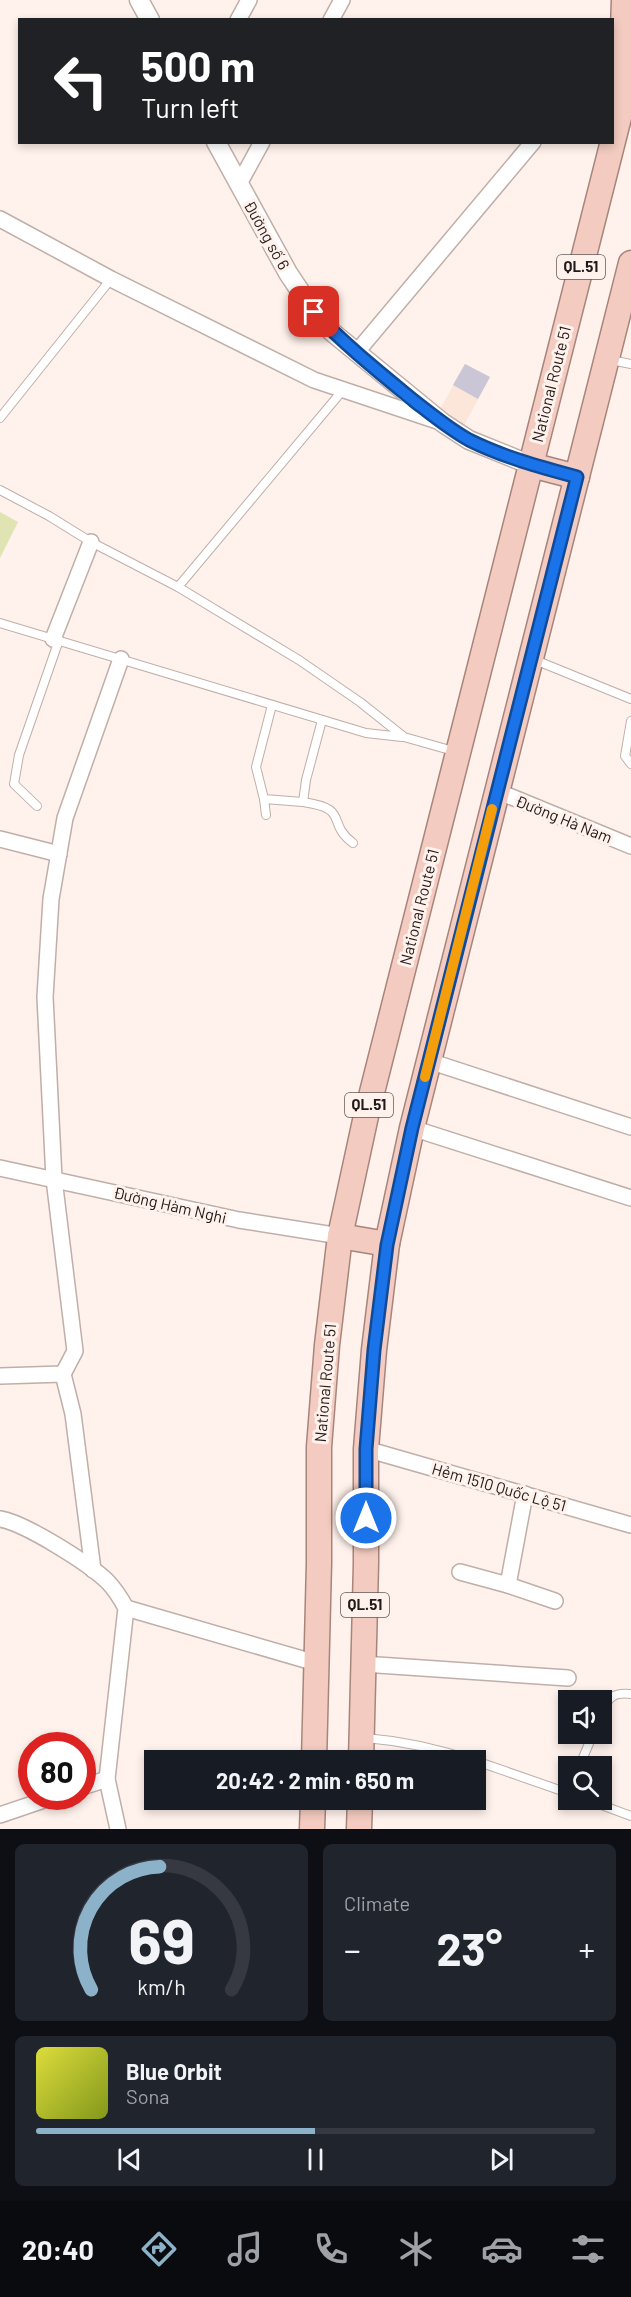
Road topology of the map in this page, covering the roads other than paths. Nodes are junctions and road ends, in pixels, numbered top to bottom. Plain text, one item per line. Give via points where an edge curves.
1 (139, 0) edge
2 (249, 0) edge
3 (342, 0) edge
4 (624, 0) edge
5 (149, 18) edge
6 (239, 18) edge
7 (333, 18) edge
8 (624, 57) edge
9 (614, 136) edge
10 (217, 144) edge
11 (261, 144) edge
12 (531, 144) edge
13 (612, 144) edge
14 (239, 184) junction
15 (0, 219) edge
16 (630, 268) edge
17 (111, 279) junction
18 (626, 302) edge
19 (356, 353) junction
20 (607, 359) junction
21 (631, 364) edge
22 (343, 390) junction
23 (0, 418) edge
24 (443, 423) junction
25 (531, 465) junction
26 (577, 477) junction
27 (0, 490) edge
28 (92, 542) junction
29 (178, 587) junction
30 (0, 623) edge
31 (56, 640) junction
32 (531, 658) junction
33 (121, 659) junction
34 (631, 699) edge
35 (272, 705) junction
36 (322, 720) junction
37 (631, 721) edge
38 (404, 737) junction
39 (458, 752) junction
40 (631, 764) edge
41 (497, 791) junction
42 (264, 799) junction
43 (303, 802) junction
44 (37, 806) dead end
45 (266, 815) dead end
46 (0, 839) edge
47 (353, 843) dead end
48 (631, 846) edge
49 (59, 854) junction
50 (429, 1061) junction
51 (631, 1127) edge
52 (412, 1128) junction
53 (0, 1168) edge
54 (54, 1179) junction
55 (631, 1198) edge
56 (340, 1236) junction
57 (387, 1245) junction
58 (63, 1374) junction
59 (0, 1376) edge
60 (366, 1449) junction
61 (525, 1494) junction
62 (0, 1519) edge
63 (631, 1526) edge
64 (93, 1569) junction
65 (460, 1572) dead end
66 (508, 1585) junction
67 (555, 1601) dead end
68 (126, 1608) junction
69 (316, 1663) junction
70 (363, 1664) junction
71 (568, 1678) dead end
72 (631, 1694) edge
73 (612, 1696) edge
74 (362, 1737) junction
75 (314, 1750) edge
76 (361, 1750) edge
77 (440, 1750) edge
78 (486, 1765) edge
79 (107, 1779) junction
80 (96, 1783) edge
81 (558, 1790) edge
82 (18, 1809) edge
83 (612, 1809) edge
84 (313, 1810) edge
85 (360, 1810) edge
86 (0, 1815) edge
87 (631, 1816) edge
88 (118, 1829) edge
89 (312, 1829) edge
90 (359, 1829) edge

1 - 5 street
2 - 6 street
3 - 7 street
4 - 8 highway, QL.51
8 - 9 highway, National Route 51 / QL.51
10 - 14 street, Đường số 6
11 - 14 street
12 - 19 street
13 - 25 highway, National Route 51 / QL.51
14 - 19 street, Đường số 6 via 300,292 332,332
15 - 17 street
16 - 18 highway, QL.51
17 - 22 street via 262,356
17 - 23 lane
18 - 20 highway, QL.51
19 - 24 street, Đường số 6
20 - 21 lane
20 - 26 highway, QL.51
22 - 24 street
22 - 29 lane
24 - 25 street, Đường số 6 via 469,440
25 - 26 highway
25 - 39 highway, National Route 51 / QL.51
26 - 32 highway, QL.51
27 - 28 lane
28 - 29 lane
28 - 31 street
29 - 38 lane via 299,660
30 - 31 lane
31 - 33 lane
31 - 44 lane via 19,755 14,784
32 - 34 lane
32 - 41 highway, QL.51
33 - 35 lane
33 - 49 street via 65,818
35 - 36 lane
35 - 42 lane via 256,767
36 - 38 lane via 366,734
36 - 43 lane
37 - 40 lane via 625,756
38 - 39 lane
39 - 56 highway, National Route 51 / QL.51 via 366,1116
41 - 48 street, Đường Hà Nam
41 - 50 highway, QL.51
42 - 43 lane
42 - 45 lane
43 - 47 lane via 330,808 343,835
46 - 49 street
49 - 54 street via 51,899 45,997
50 - 51 street
50 - 52 highway, QL.51
52 - 55 street
52 - 57 highway, QL.51
53 - 54 street, Đường Hàm Nghi
54 - 56 street, Đường Hàm Nghi via 239,1220
54 - 58 street via 75,1351
56 - 57 highway
56 - 69 highway, National Route 51 / QL.51 via 319,1447
57 - 60 highway, QL.51
58 - 59 street
58 - 64 street via 73,1414
60 - 61 street, Hẻm 1510 Quốc Lộ 51
60 - 70 highway, QL.51
61 - 63 street, Hẻm 1510 Quốc Lộ 51
61 - 66 street
62 - 64 street via 36,1534
64 - 68 street via 109,1582
65 - 66 street
66 - 67 street
68 - 69 street
68 - 79 street
69 - 75 highway, National Route 51 / QL.51
70 - 71 street
70 - 74 highway, QL.51
72 - 73 lane
74 - 76 highway, QL.51
74 - 77 lane
78 - 81 lane
79 - 80 street
79 - 88 street
82 - 86 street
83 - 87 lane
84 - 89 highway
85 - 90 highway

